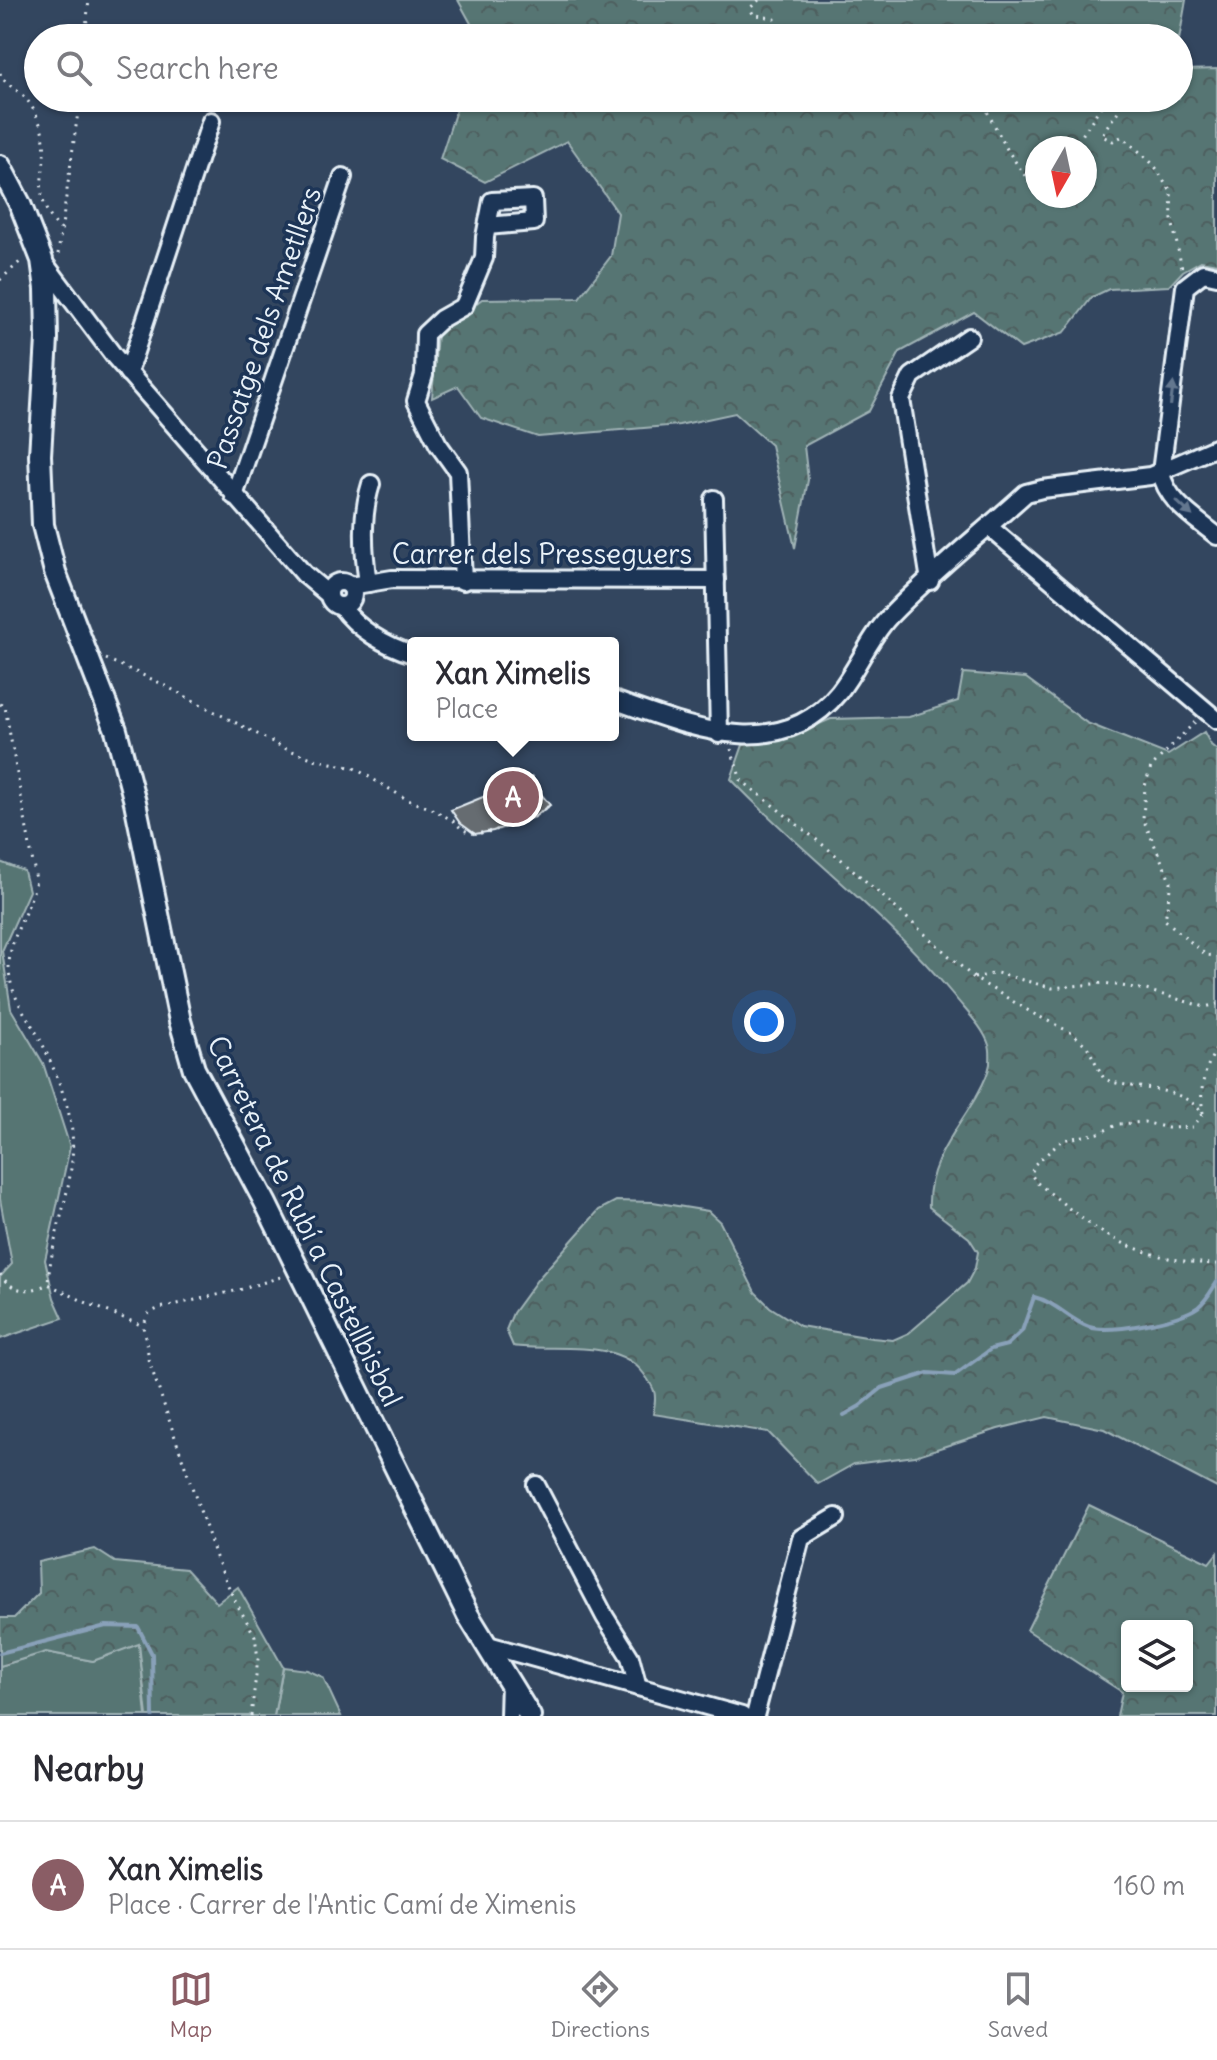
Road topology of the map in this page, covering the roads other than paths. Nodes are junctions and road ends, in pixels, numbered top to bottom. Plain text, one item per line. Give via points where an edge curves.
1 (211, 121) dead end
2 (0, 166) edge
3 (343, 177) dead end
4 (487, 226) dead end
5 (42, 260) junction
6 (1217, 276) edge
7 (969, 337) dead end
8 (128, 373) junction
9 (1217, 447) edge
10 (1161, 472) junction
11 (371, 484) dead end
12 (234, 496) junction
13 (714, 499) dead end
14 (989, 527) junction
15 (1217, 536) edge
16 (716, 580) junction
17 (463, 581) junction
18 (930, 581) junction
19 (368, 583) junction
20 (344, 594) junction
21 (407, 651) edge
22 (619, 702) edge
23 (1214, 717) edge
24 (724, 734) junction
25 (536, 1485) dead end
26 (836, 1517) dead end
27 (488, 1645) junction
28 (510, 1681) junction
29 (638, 1687) junction
30 (509, 1716) edge
31 (530, 1716) edge
32 (742, 1716) edge
33 (755, 1716) edge

1 - 8 street
2 - 5 street, Carretera de Rubí a Castellbisbal
3 - 12 street, Passatge dels Ametllers
4 - 17 street via 484,258 464,306 425,334 424,375 416,401 458,472
5 - 8 street
5 - 27 street, Carretera de Rubí a Castellbisbal via 47,339 40,455 43,525 55,572 116,730 190,1056 468,1615
10 -> 6 street via 1185,287 1203,273
7 - 18 street via 912,376 901,399
8 - 12 street
9 - 10 street
10 - 14 street via 1026,493
10 -> 15 street via 1177,503
11 - 19 street via 364,506
12 - 20 street via 298,567
13 - 16 street
14 - 18 street
14 - 23 street
16 - 17 street, Carrer dels Presseguers
16 - 24 street
17 - 19 street, Carrer dels Presseguers
18 - 24 street via 889,617 823,709 787,729
19 - 20 street, Carrer dels Presseguers
20 - 21 street via 362,628
22 - 24 street
25 - 29 street via 630,1657
26 - 33 street via 801,1538
27 - 28 street, Carretera de Rubí a Castellbisbal
27 - 29 street
28 - 30 street
28 - 31 street, Carretera de Rubí a Castellbisbal
29 - 32 street

